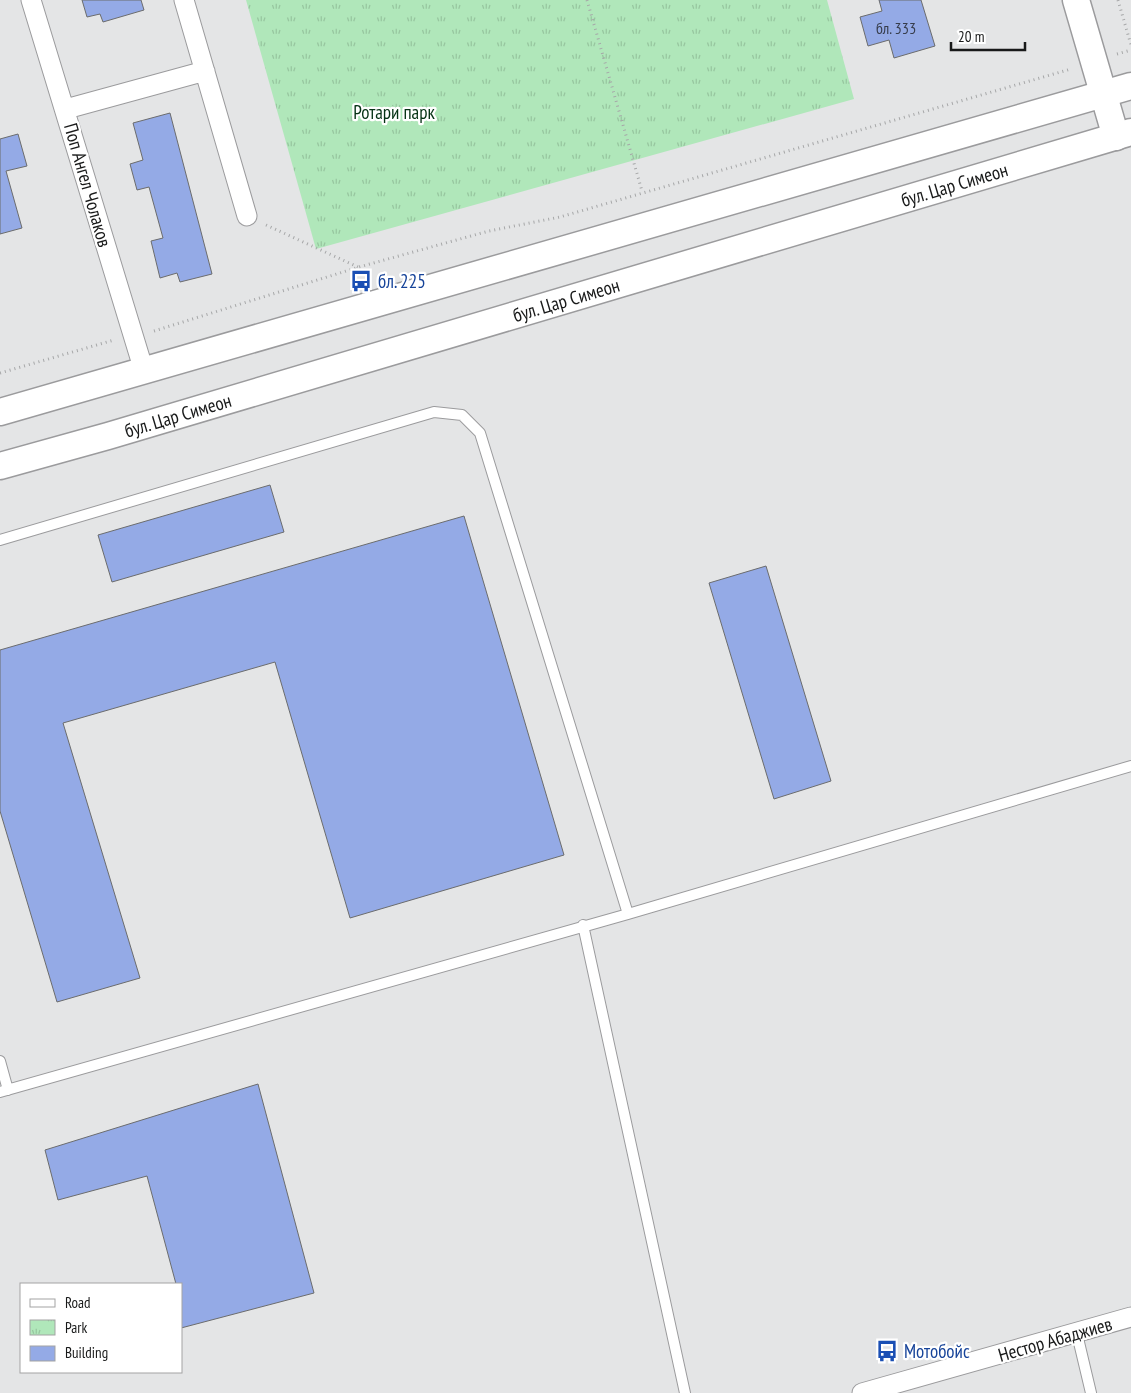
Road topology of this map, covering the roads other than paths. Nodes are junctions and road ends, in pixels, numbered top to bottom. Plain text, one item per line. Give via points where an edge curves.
1 (31, 0) edge
2 (184, 0) edge
3 (1076, 0) edge
4 (205, 71) junction
5 (1131, 86) edge
6 (1102, 94) junction
7 (66, 108) junction
8 (1123, 134) edge
9 (247, 216) road end
10 (144, 371) junction
11 (0, 412) edge
12 (0, 466) edge
13 (0, 540) edge
14 (1131, 766) edge
15 (628, 914) junction
16 (583, 925) junction
17 (0, 1061) edge
18 (4, 1091) edge
19 (1131, 1317) edge
20 (1077, 1334) junction
21 (685, 1393) edge
22 (862, 1393) edge
23 (1091, 1393) edge

1 - 7 street, Поп Ангел Чолаков
2 - 4 street
3 - 6 main road
4 - 7 street
4 - 9 street
5 - 6 main road
6 - 8 main road
6 - 10 main road
7 - 10 street, Поп Ангел Чолаков
8 - 12 main road, бул. Цар Симеон
10 - 11 main road
13 - 15 lane via 434,412 462,415 480,433
14 - 15 lane
15 - 16 lane
16 - 18 lane
16 - 21 lane
17 - 18 lane
19 - 20 street, Нестор Абаджиев
20 - 22 street, Нестор Абаджиев
20 - 23 lane

